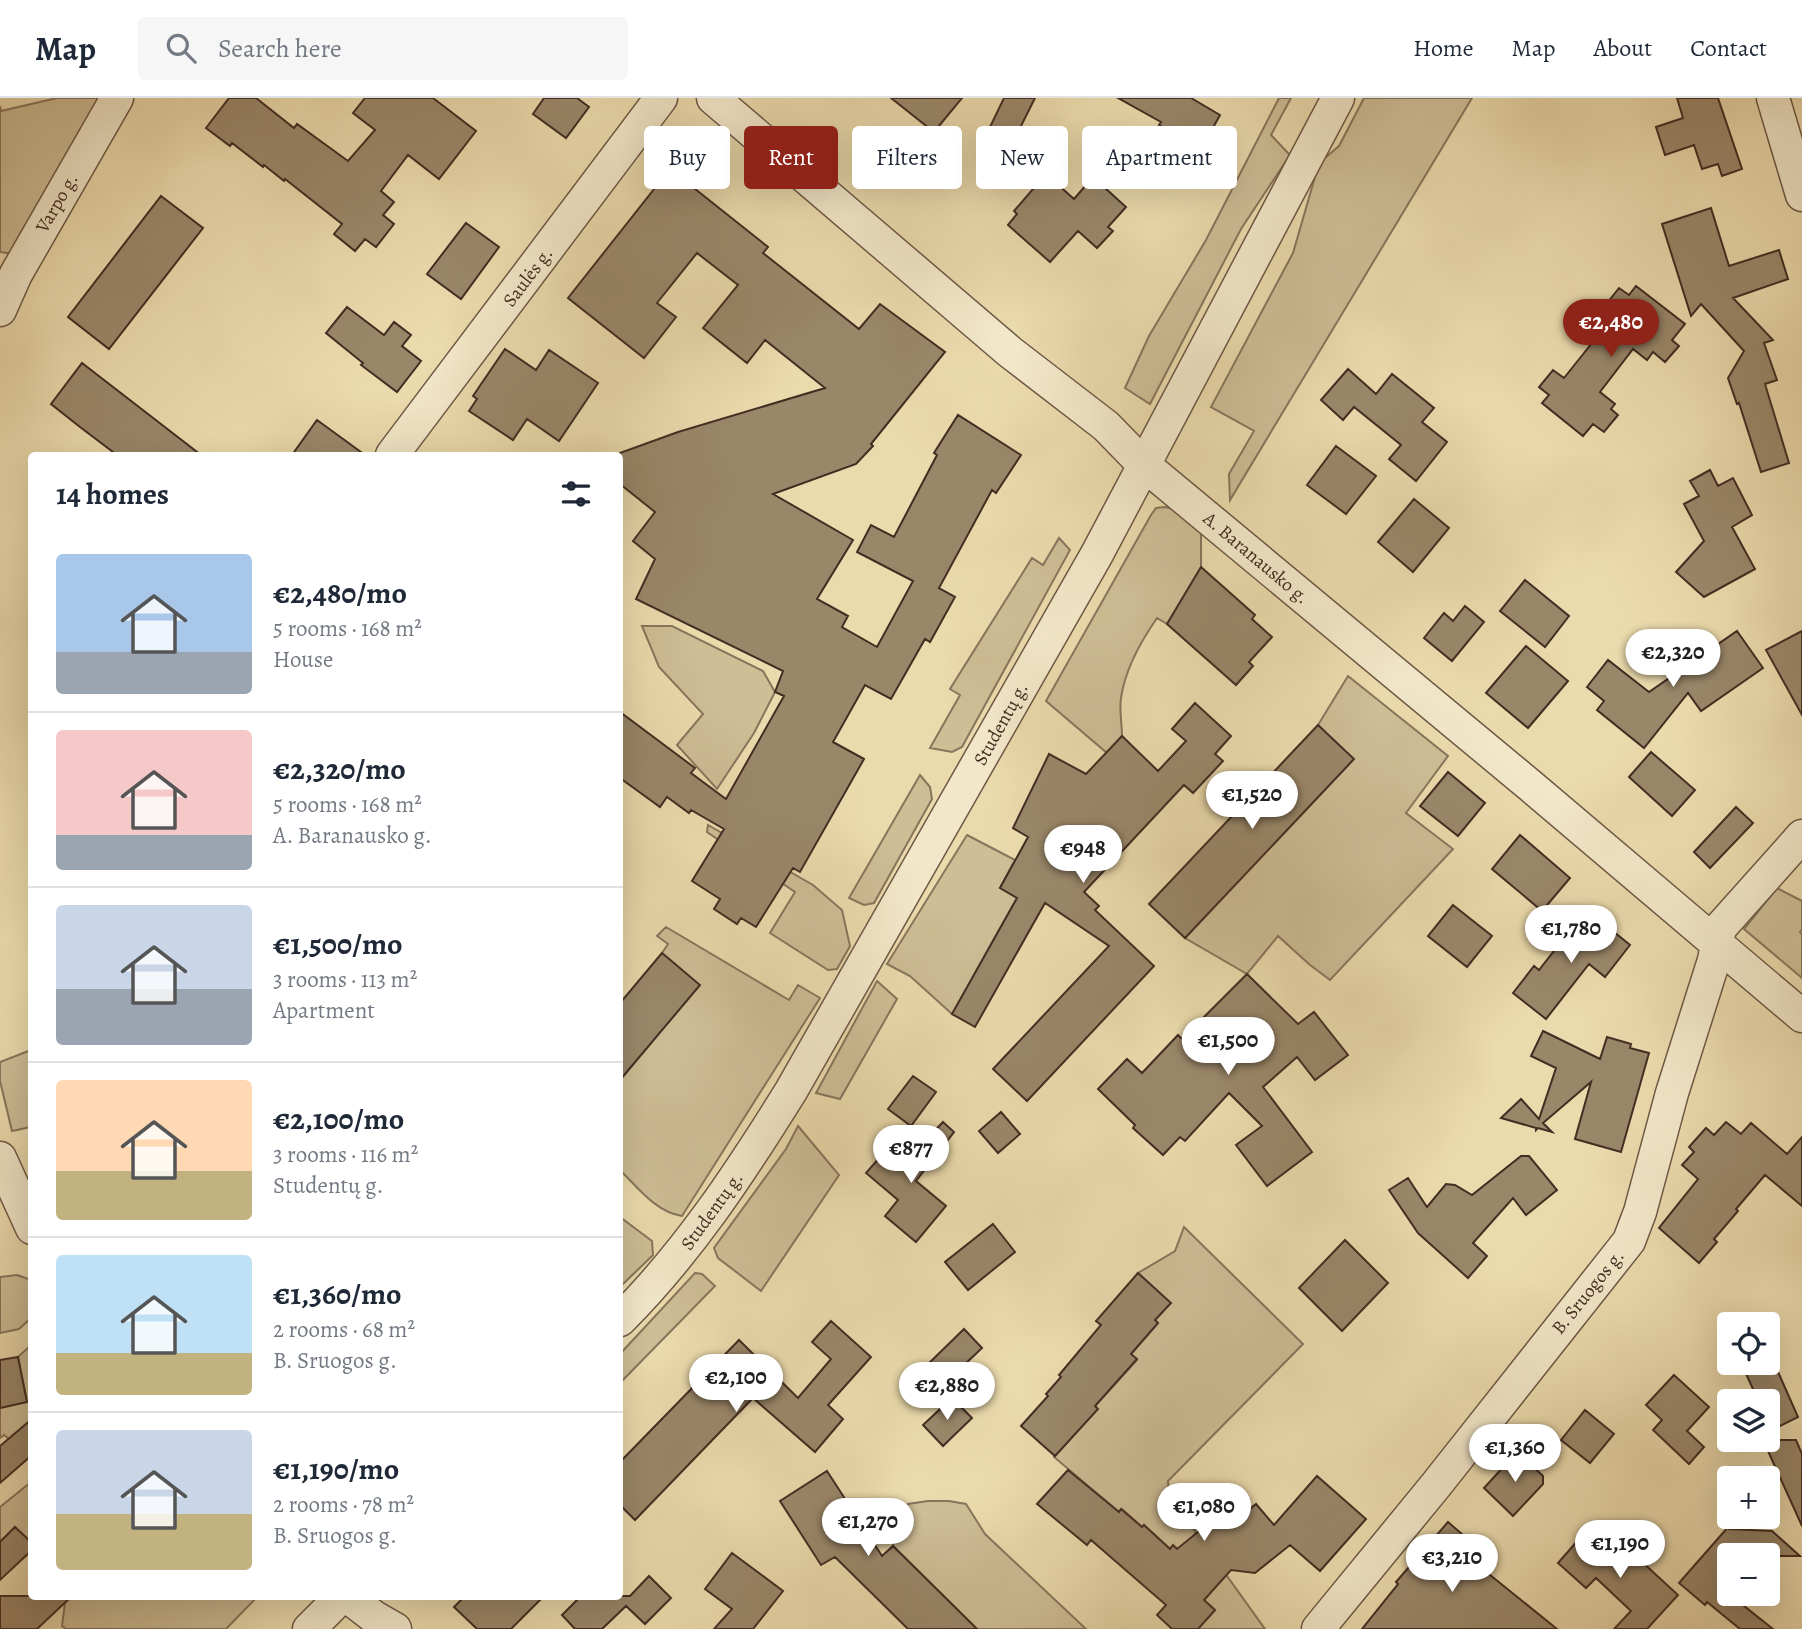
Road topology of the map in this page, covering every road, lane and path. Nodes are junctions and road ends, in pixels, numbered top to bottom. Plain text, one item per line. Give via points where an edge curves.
1 (117, 98) edge
2 (661, 98) edge
3 (713, 98) edge
4 (1338, 98) edge
5 (1773, 98) edge
6 (1802, 195) edge
7 (0, 310) edge
8 (394, 452) edge
9 (1143, 464) junction
10 (1802, 836) edge
11 (1717, 943) junction
12 (1802, 1016) edge
13 (0, 1158) edge
14 (28, 1219) edge
15 (623, 1317) edge
16 (338, 1600) edge
17 (352, 1600) edge
18 (309, 1629) edge
19 (395, 1629) edge
20 (1318, 1629) edge

1 - 7 street, Varpo g.
2 - 8 street, Saulės g.
3 - 9 street, A. Baranausko g. via 1010,352 1106,426
4 - 9 street, Studentų g.
5 - 6 street
9 - 11 street, A. Baranausko g.
9 - 15 street, Studentų g. via 1097,554 791,1091 686,1247
10 - 11 street, B. Sruogos g. via 1720,928
11 - 12 street, A. Baranausko g.
11 - 20 street, B. Sruogos g. via 1629,1241
13 - 14 street
16 - 18 street
17 - 19 street

